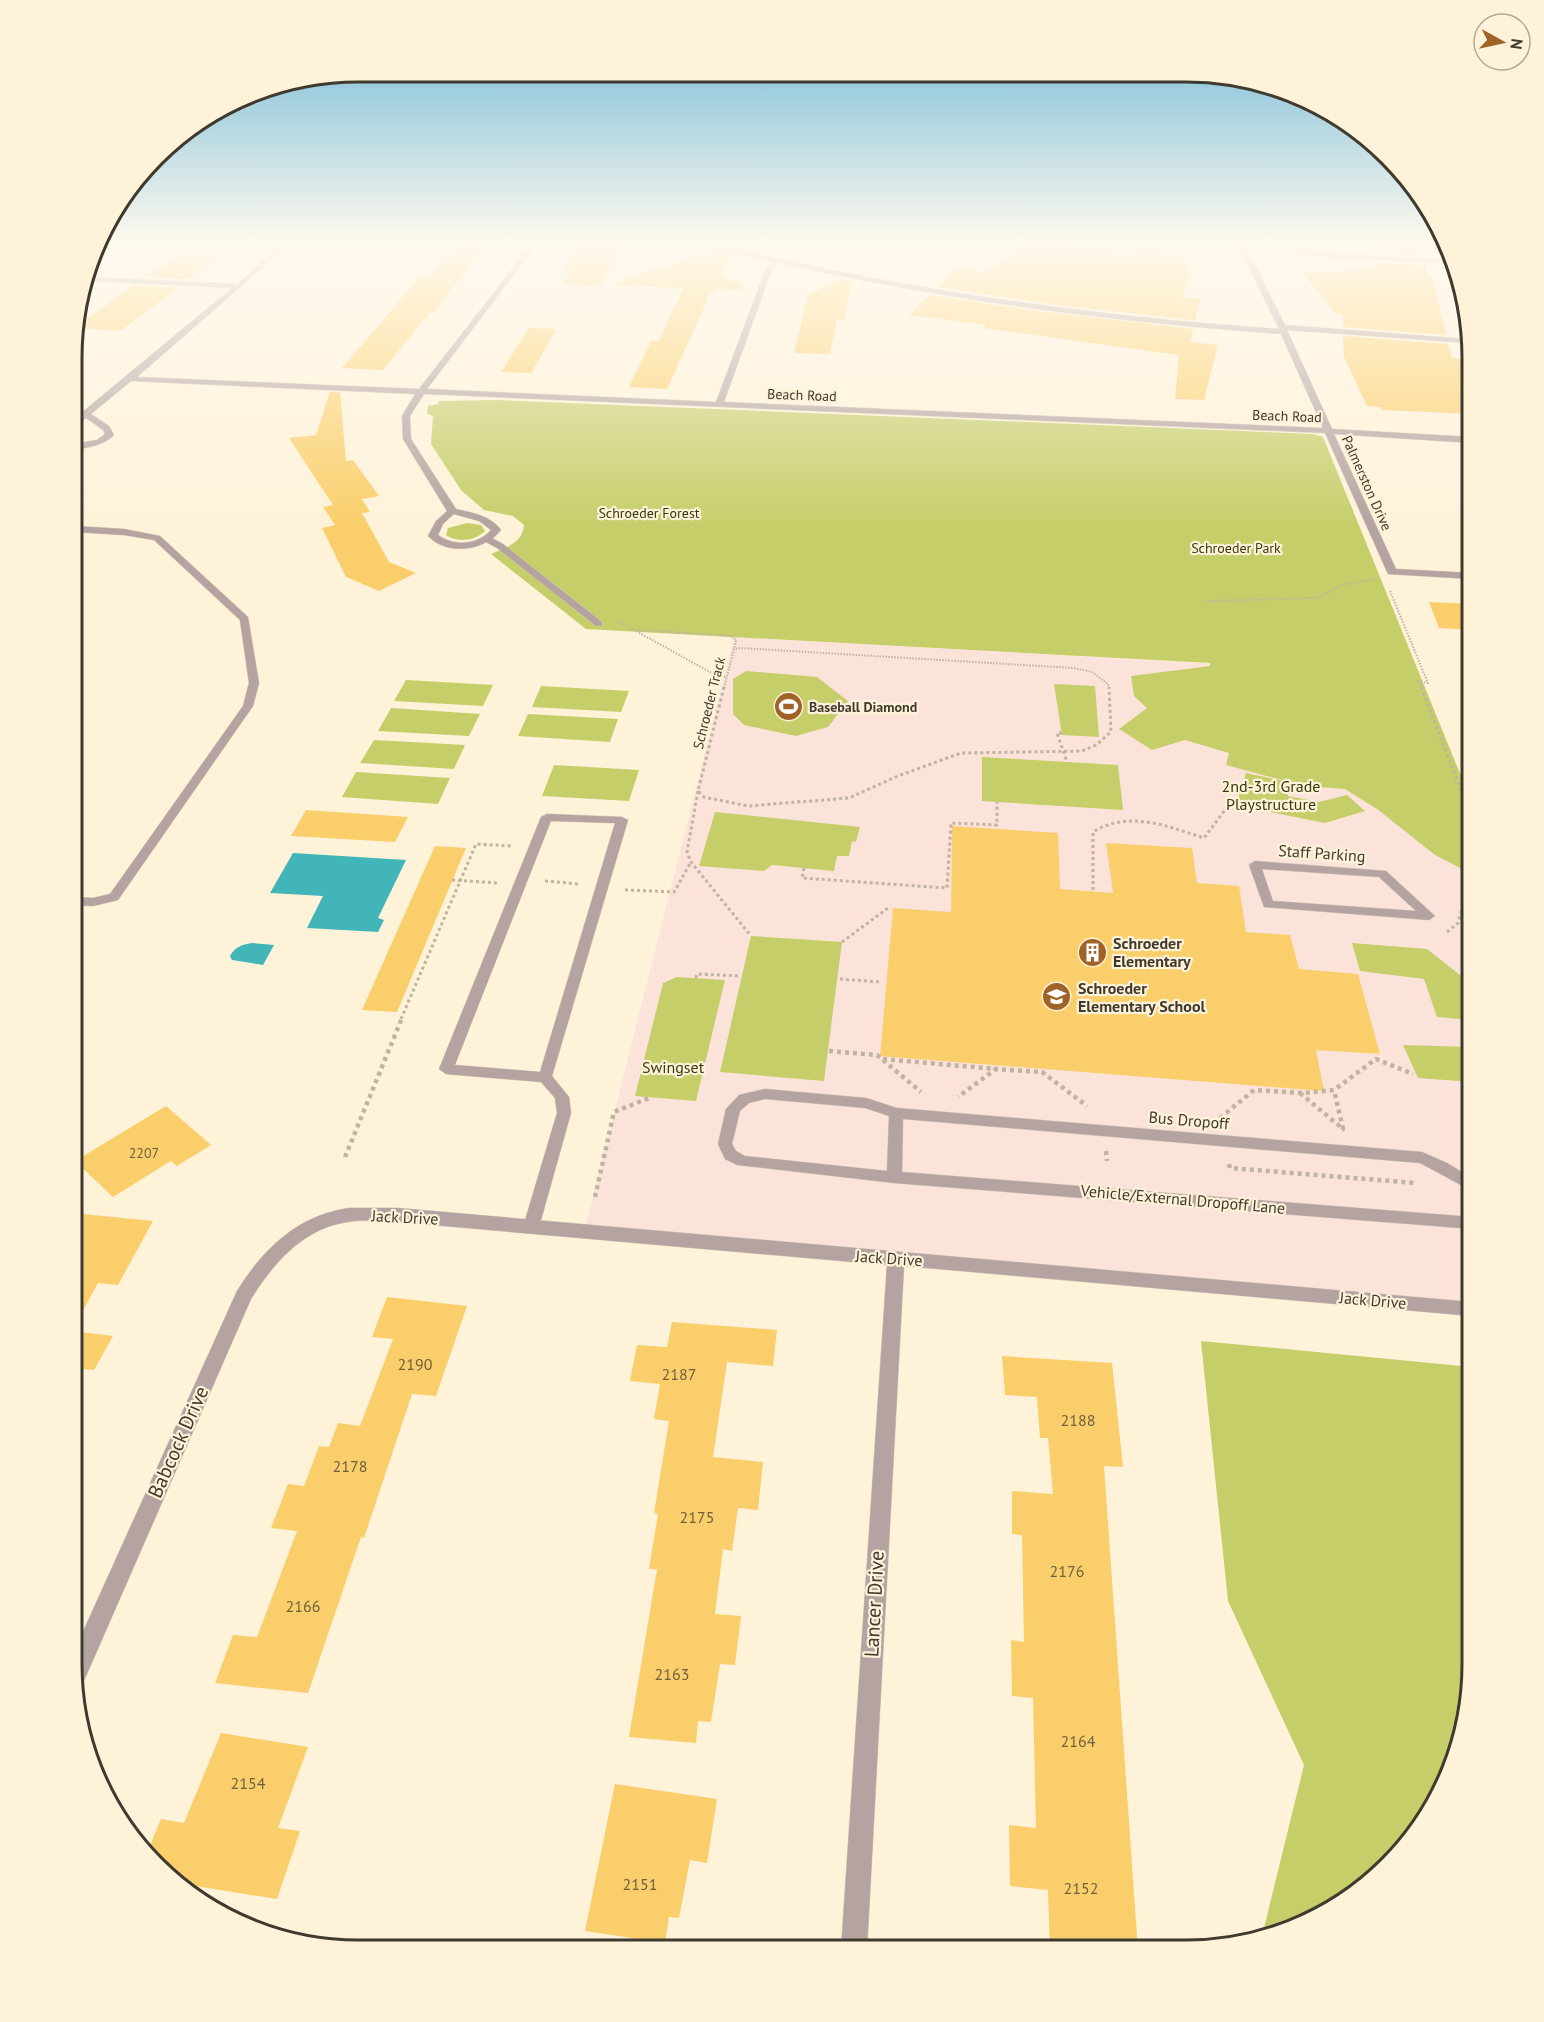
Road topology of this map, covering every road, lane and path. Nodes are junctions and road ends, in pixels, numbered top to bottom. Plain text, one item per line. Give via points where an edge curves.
1 (179, 337) edge
2 (463, 337) edge
3 (744, 337) edge
4 (1287, 337) edge
5 (1412, 337) edge
6 (1461, 341) edge
7 (130, 379) junction
8 (421, 392) junction
9 (719, 405) junction
10 (87, 415) junction
11 (82, 418) edge
12 (1329, 431) junction
13 (1462, 439) edge
14 (82, 446) edge
15 (452, 511) junction
16 (82, 529) edge
17 (487, 539) junction
18 (1388, 575) junction
19 (1462, 576) edge
20 (1205, 601) dead end
21 (590, 617) junction
22 (599, 624) dead end
23 (635, 630) junction
24 (734, 649) junction
25 (726, 677) junction
26 (1062, 733) dead end
27 (1065, 753) junction
28 (1067, 762) dead end
29 (698, 791) junction
30 (1462, 792) edge
31 (997, 802) dead end
32 (1235, 802) dead end
33 (535, 847) junction
34 (804, 868) dead end
35 (1093, 890) dead end
36 (82, 901) edge
37 (888, 908) dead end
38 (1462, 909) edge
39 (1429, 916) joint
40 (1447, 932) dead end
41 (751, 936) dead end
42 (842, 942) dead end
43 (740, 976) dead end
44 (696, 978) dead end
45 (840, 979) dead end
46 (881, 982) dead end
47 (829, 1051) dead end
48 (881, 1059) junction
49 (994, 1069) junction
50 (1413, 1074) dead end
51 (545, 1077) junction
52 (1334, 1090) junction
53 (1300, 1093) junction
54 (924, 1095) dead end
55 (946, 1096) dead end
56 (958, 1097) junction
57 (649, 1098) dead end
58 (969, 1098) dead end
59 (1078, 1106) dead end
60 (896, 1113) junction
61 (1230, 1119) dead end
62 (1332, 1128) dead end
63 (1343, 1129) junction
64 (1354, 1130) dead end
65 (345, 1157) dead end
66 (1228, 1160) dead end
67 (894, 1177) junction
68 (1462, 1179) edge
69 (1416, 1183) dead end
70 (595, 1197) dead end
71 (1462, 1221) edge
72 (531, 1227) junction
73 (308, 1228) joint
74 (896, 1259) junction
75 (1462, 1308) edge
76 (82, 1659) edge
77 (855, 1940) edge

1 - 7 street
2 - 8 street
3 - 9 street
4 - 12 street, Palmerston Drive
5 - 6 street
7 - 8 street, Beach Road
7 - 10 street
8 - 9 street, Beach Road
8 - 15 street via 406,416 405,432
9 - 12 street, Beach Road
10 - 11 street
10 - 14 street via 110,432 104,440
12 - 13 street, Beach Road
12 - 18 street, Palmerston Drive
15 - 17 street via 493,525 496,530
15 - 17 street via 434,530 436,539 466,545
16 - 36 lane via 157,538 245,619 254,683 248,706 114,897
17 - 21 lane
18 - 19 street
18 - 20 path via 1342,585 1318,598
18 - 30 path via 1428,683 1419,682
21 - 22 lane
21 - 23 path via 614,619
23 - 24 path via 731,636 736,640
23 - 25 path via 717,676
24 - 25 path, Schroeder Track
24 - 27 path, Schroeder Track via 779,648 1092,672 1108,684 1111,732 1096,745
25 - 29 path, Schroeder Track
26 - 27 path via 1057,733
27 - 28 path
27 - 29 path, Schroeder Track via 961,753 849,798 748,806 704,797
29 - 41 path via 687,852
31 - 34 path via 997,825 951,823 947,888 802,878
32 - 35 path via 1231,802 1204,838 1127,819 1103,823 1093,832
33 - 51 lane via 446,1070
33 - 51 lane via 547,817 622,820
33 - 65 path via 476,844
37 - 42 path
38 - 40 path via 1458,923
39 - 39 lane, Staff Parking via 1382,874 1255,865 1268,904
43 - 44 path via 697,974
45 - 46 path
47 - 48 path via 877,1055
48 - 49 path
48 - 54 path
49 - 56 path
49 - 59 path via 1041,1072 1088,1107
50 - 52 path via 1400,1072 1388,1061 1376,1059
51 - 72 lane via 562,1097 564,1113
52 - 53 path
52 - 63 path
53 - 61 path via 1254,1089 1219,1118
53 - 63 path
55 - 56 path
56 - 58 path
57 - 70 path via 614,1112
60 - 67 lane
60 - 67 lane, Bus Dropoff via 866,1103 765,1094 744,1099 733,1109 725,1144 730,1155 742,1161
60 - 68 lane, Bus Dropoff via 1422,1158
62 - 63 path
63 - 64 path
66 - 69 path via 1230,1168
67 - 71 lane, Vehicle/External Dropoff Lane
72 - 73 street, Jack Drive via 366,1214 342,1216
72 - 74 street, Jack Drive
73 - 76 street, Babcock Drive via 273,1254 243,1296
74 - 75 street, Jack Drive
74 - 77 street, Lancer Drive

